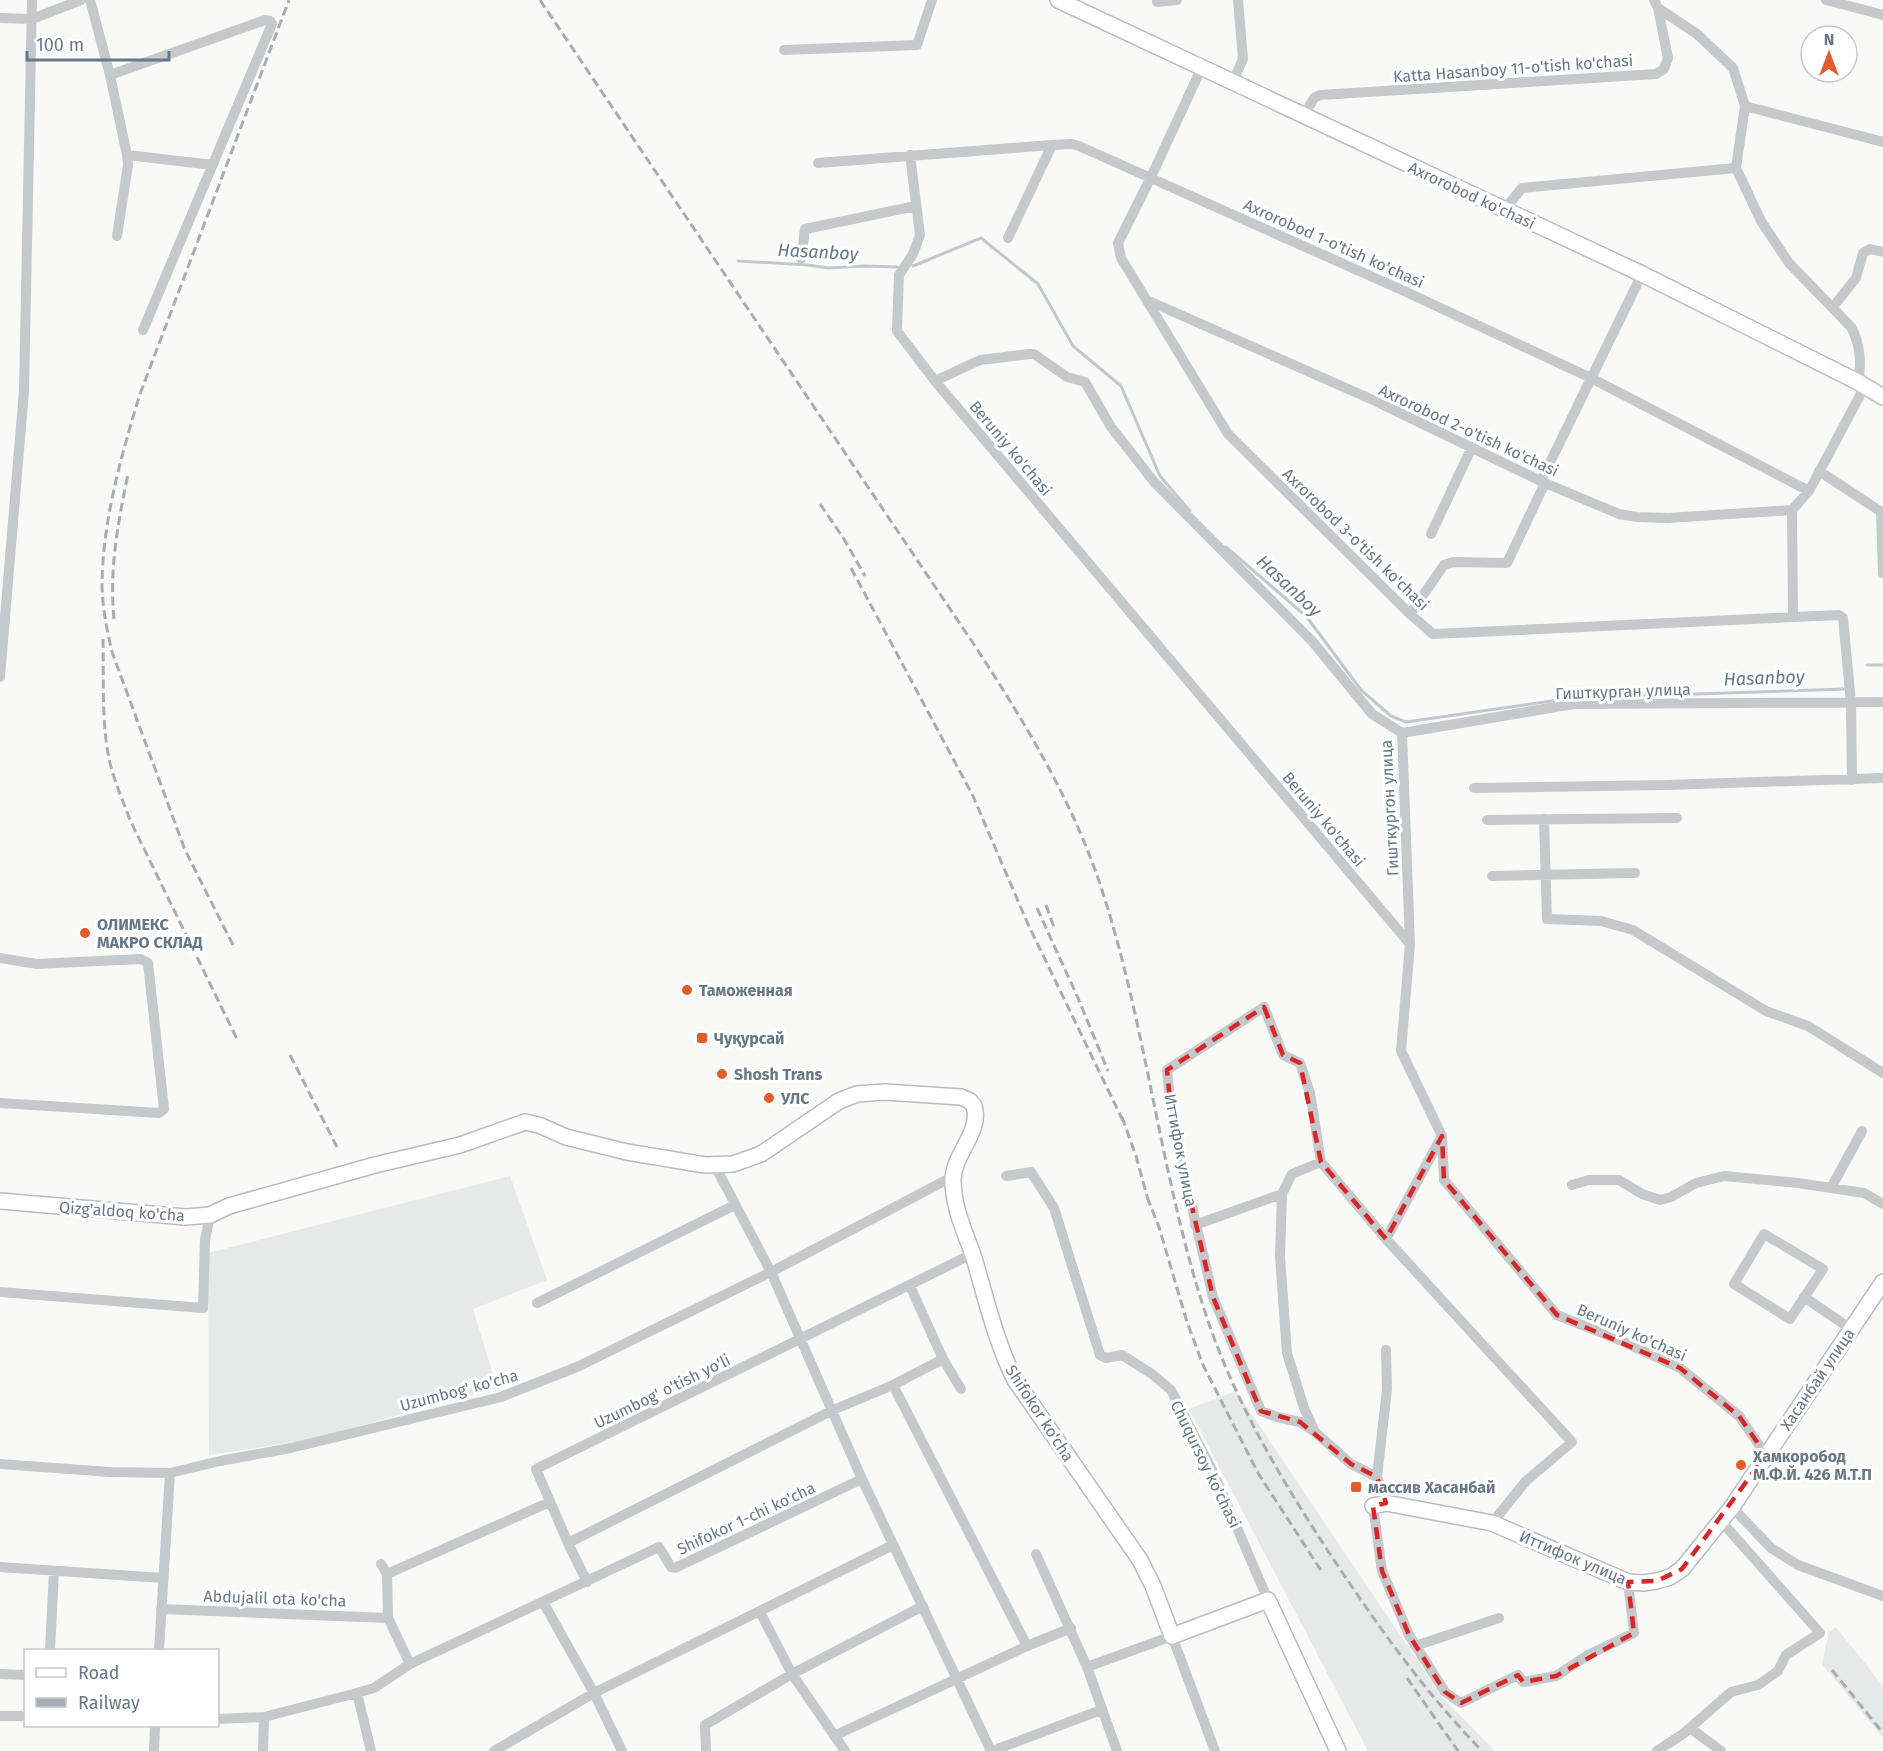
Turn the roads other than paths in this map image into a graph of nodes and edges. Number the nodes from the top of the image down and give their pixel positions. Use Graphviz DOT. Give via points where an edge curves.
graph roads {
  1 [pos="32,0"];
  2 [pos="81,0"];
  3 [pos="90,0"];
  4 [pos="932,0"];
  5 [pos="1058,0"];
  6 [pos="1177,0"];
  7 [pos="1238,0"];
  8 [pos="1826,0"];
  9 [pos="1156,2"];
  10 [pos="1656,4"];
  11 [pos="1883,15"];
  12 [pos="0,18"];
  13 [pos="32,19"];
  14 [pos="784,50"];
  15 [pos="1202,67"];
  16 [pos="110,75"];
  17 [pos="1233,81"];
  18 [pos="1745,106"];
  19 [pos="1304,117"];
  20 [pos="1883,142"];
  21 [pos="1052,145"];
  22 [pos="127,155"];
  23 [pos="910,155"];
  24 [pos="818,163"];
  25 [pos="213,165"];
  26 [pos="1736,168"];
  27 [pos="1151,177"];
  28 [pos="916,206"];
  29 [pos="1504,210"];
  30 [pos="117,236"];
  31 [pos="1008,238"];
  32 [pos="1883,252"];
  33 [pos="801,259"];
  34 [pos="1642,274"];
  35 [pos="1149,301"];
  36 [pos="1833,307"];
  37 [pos="143,330"];
  38 [pos="1591,378"];
  39 [pos="935,381"];
  40 [pos="1862,384"];
  41 [pos="1883,398"];
  42 [pos="1472,447"];
  43 [pos="1819,471"];
  44 [pos="1543,482"];
  45 [pos="1809,491"];
  46 [pos="1792,510"];
  47 [pos="1882,513"];
  48 [pos="1431,534"];
  49 [pos="1883,573"];
  50 [pos="1410,614"];
  51 [pos="1793,616"];
  52 [pos="0,676"];
  53 [pos="1883,702"];
  54 [pos="1851,703"];
  55 [pos="1402,733"];
  56 [pos="1883,778"];
  57 [pos="1852,780"];
  58 [pos="1474,788"];
  59 [pos="1677,818"];
  60 [pos="1544,819"];
  61 [pos="1487,820"];
  62 [pos="1635,873"];
  63 [pos="1545,875"];
  64 [pos="1492,876"];
  65 [pos="1410,944"];
  66 [pos="0,958"];
  67 [pos="1883,1072"];
  68 [pos="0,1103"];
  69 [pos="1862,1131"];
  70 [pos="1442,1136"];
  71 [pos="1321,1162"];
  72 [pos="716,1166"];
  73 [pos="954,1176"];
  74 [pos="1006,1176"];
  75 [pos="1572,1185"];
  76 [pos="1831,1188"];
  77 [pos="1282,1194"];
  78 [pos="0,1202"];
  79 [pos="1883,1204"];
  80 [pos="735,1205"];
  81 [pos="210,1215"];
  82 [pos="1195,1225"];
  83 [pos="1386,1239"];
  84 [pos="972,1254"];
  85 [pos="771,1272"];
  86 [pos="1883,1282"];
  87 [pos="910,1286"];
  88 [pos="0,1292"];
  89 [pos="1804,1297"];
  90 [pos="537,1304"];
  91 [pos="1851,1329"];
  92 [pos="801,1340"];
  93 [pos="1386,1350"];
  94 [pos="943,1359"];
  95 [pos="893,1385"];
  96 [pos="961,1389"];
  97 [pos="833,1410"];
  98 [pos="1315,1432"];
  99 [pos="1766,1455"];
  100 [pos="0,1464"];
  101 [pos="170,1473"];
  102 [pos="1377,1477"];
  103 [pos="862,1479"];
  104 [pos="550,1502"];
  105 [pos="1380,1505"];
  106 [pos="1732,1507"];
  107 [pos="1721,1521"];
  108 [pos="1492,1523"];
  109 [pos="568,1543"];
  110 [pos="893,1545"];
  111 [pos="1036,1554"];
  112 [pos="0,1568"];
  113 [pos="54,1571"];
  114 [pos="163,1578"];
  115 [pos="587,1582"];
  116 [pos="1628,1582"];
  117 [pos="1883,1596"];
  118 [pos="1268,1600"];
  119 [pos="543,1602"];
  120 [pos="922,1606"];
  121 [pos="161,1609"];
  122 [pos="760,1612"];
  123 [pos="388,1618"];
  124 [pos="1499,1618"];
  125 [pos="1071,1628"];
  126 [pos="1172,1636"];
  127 [pos="1027,1646"];
  128 [pos="1415,1646"];
  129 [pos="50,1649"];
  130 [pos="159,1649"];
  131 [pos="410,1664"];
  132 [pos="1088,1667"];
  133 [pos="0,1674"];
  134 [pos="792,1674"];
  135 [pos="24,1675"];
  136 [pos="957,1678"];
  137 [pos="357,1693"];
  138 [pos="594,1693"];
  139 [pos="1101,1710"];
  140 [pos="0,1716"];
  141 [pos="24,1716"];
  142 [pos="264,1717"];
  143 [pos="219,1719"];
  144 [pos="154,1727"];
  145 [pos="1690,1728"];
  146 [pos="834,1736"];
  147 [pos="702,1750"];
  148 [pos="154,1751"];
  149 [pos="263,1751"];
  150 [pos="371,1751"];
  151 [pos="494,1751"];
  152 [pos="622,1751"];
  153 [pos="844,1751"];
  154 [pos="992,1751"];
  155 [pos="1117,1751"];
  156 [pos="1215,1751"];
  157 [pos="1338,1751"];
  158 [pos="1657,1751"];
  159 [pos="1721,1751"];
  1 -- 13 [label="street"];
  2 -- 13 [label="street"];
  3 -- 16 [label="street"];
  4 -- 14 [label="street" via="917,45"];
  5 -- 15 [label="street, Axrorobod ko'chasi"];
  6 -- 9 [label="street"];
  7 -- 17 [label="street" via="1243,59"];
  8 -- 11 [label="street"];
  10 -- 18 [label="street" via="1697,34 1733,68"];
  10 -- 19 [label="street, Katta Hasanboy 11-o'tish ko'chasi" via="1668,58 1664,69 1656,74 1320,95 1314,98"];
  12 -- 13 [label="street"];
  13 -- 52 [label="street" via="24,391"];
  15 -- 17 [label="street, Axrorobod ko'chasi"];
  15 -- 27 [label="street, Axrorobod 3-o'tish ko'chasi"];
  16 -- 22 [label="street"];
  16 -- 25 [label="street" via="270,21 271,28"];
  17 -- 19 [label="street, Axrorobod ko'chasi"];
  18 -- 20 [label="street"];
  18 -- 26 [label="street"];
  19 -- 29 [label="street, Axrorobod ko'chasi"];
  21 -- 23 [label="street, Axrorobod 1-o'tish ko'chasi"];
  21 -- 27 [label="street, Axrorobod 1-o'tish ko'chasi" via="1079,146"];
  21 -- 31 [label="street"];
  22 -- 25 [label="street"];
  22 -- 30 [label="street"];
  23 -- 24 [label="street, Axrorobod 1-o'tish ko'chasi"];
  23 -- 28 [label="street, Beruniy ko'chasi"];
  25 -- 37 [label="street"];
  26 -- 29 [label="street" via="1522,188"];
  26 -- 36 [label="street" via="1761,221 1789,263"];
  27 -- 35 [label="street, Axrorobod 3-o'tish ko'chasi" via="1118,243 1121,258"];
  27 -- 38 [label="street, Axrorobod 1-o'tish ko'chasi"];
  28 -- 33 [label="street" via="805,229"];
  28 -- 39 [label="street, Beruniy ko'chasi" via="920,235 899,275 897,331"];
  29 -- 34 [label="street, Axrorobod ko'chasi"];
  32 -- 36 [label="street" via="1870,249 1863,253 1856,278"];
  34 -- 38 [label="street"];
  34 -- 40 [label="street, Axrorobod ko'chasi"];
  35 -- 42 [label="street, Axrorobod 2-o'tish ko'chasi"];
  35 -- 50 [label="street, Axrorobod 3-o'tish ko'chasi" via="1228,434"];
  36 -- 40 [label="street" via="1856,334"];
  38 -- 44 [label="street"];
  38 -- 45 [label="street, Axrorobod 1-o'tish ko'chasi"];
  39 -- 55 [label="street, Гишткургон улица" via="980,360 1034,354 1067,377 1085,382 1111,427 1155,483 1312,640 1372,714"];
  39 -- 65 [label="street, Beruniy ko'chasi"];
  40 -- 41 [label="street, Axrorobod ko'chasi"];
  40 -- 43 [label="street"];
  42 -- 44 [label="street, Axrorobod 2-o'tish ko'chasi"];
  42 -- 48 [label="street"];
  43 -- 45 [label="street"];
  43 -- 47 [label="street"];
  44 -- 46 [label="street, Axrorobod 2-o'tish ko'chasi" via="1619,514 1636,517"];
  44 -- 50 [label="street" via="1507,562 1444,565"];
  45 -- 46 [label="street"];
  46 -- 51 [label="street"];
  47 -- 49 [label="street"];
  50 -- 51 [label="street, Axrorobod 3-o'tish ko'chasi" via="1433,634"];
  51 -- 54 [label="street, Axrorobod 3-o'tish ko'chasi" via="1843,618"];
  53 -- 54 [label="street, Гишткурган улица"];
  54 -- 55 [label="street, Гишткурган улица" via="1574,704"];
  54 -- 57 [label="street"];
  55 -- 65 [label="street, Гишткургон улица"];
  56 -- 57 [label="street"];
  57 -- 58 [label="street"];
  59 -- 60 [label="street"];
  60 -- 61 [label="street"];
  60 -- 63 [label="street"];
  62 -- 63 [label="street"];
  63 -- 64 [label="street"];
  63 -- 67 [label="street" via="1547,919 1601,921 1633,930 1766,1011 1808,1026"];
  65 -- 70 [label="street, Beruniy ko'chasi" via="1401,1051"];
  66 -- 68 [label="street" via="37,964 141,959 148,963 164,1111"];
  69 -- 76 [label="street"];
  70 -- 83 [label="street"];
  70 -- 99 [label="street, Beruniy ko'chasi" via="1444,1180 1557,1315 1680,1368 1739,1416"];
  71 -- 77 [label="street" via="1292,1174"];
  71 -- 82 [label="street, Иттифок улица" via="1310,1093 1300,1064 1283,1055 1264,1007 1167,1070 1172,1121"];
  71 -- 83 [label="street"];
  72 -- 73 [label="street, Shifokor ko'cha" via="755,1157 839,1101 863,1093 959,1097 968,1100 976,1113 975,1125 958,1157"];
  72 -- 80 [label="street"];
  72 -- 81 [label="street, Qizg'aldoq ko'cha" via="627,1152 525,1122 460,1145 375,1165 229,1206"];
  73 -- 84 [label="street, Shifokor ko'cha" via="956,1209"];
  73 -- 85 [label="street, Uzumbog' ko'cha"];
  74 -- 118 [label="street, Chuqursoy ko'chasi" via="1030,1172 1054,1208 1100,1354 1106,1358 1122,1354 1171,1390 1213,1472"];
  75 -- 76 [label="street" via="1589,1180 1619,1180 1660,1200 1696,1183 1724,1176"];
  76 -- 79 [label="street" via="1864,1193"];
  77 -- 82 [label="street"];
  77 -- 98 [label="street, Иттифок улица" via="1280,1256 1287,1353"];
  78 -- 81 [label="street, Qizg'aldoq ko'cha" via="161,1216"];
  80 -- 85 [label="street"];
  80 -- 90 [label="street"];
  81 -- 88 [label="street" via="205,1240 203,1308"];
  82 -- 98 [label="street, Иттифок улица" via="1212,1297 1261,1411 1300,1422"];
  83 -- 108 [label="street" via="1572,1442 1526,1481"];
  84 -- 87 [label="street, Uzumbog' o'tish yo'li"];
  84 -- 126 [label="street, Shifokor ko'cha" via="1003,1355 1015,1380 1140,1560"];
  85 -- 92 [label="street"];
  85 -- 101 [label="street, Uzumbog' ko'cha" via="577,1367 508,1395"];
  86 -- 91 [label="street, Хасанбай улица"];
  87 -- 92 [label="street, Uzumbog' o'tish yo'li"];
  87 -- 94 [label="street"];
  89 -- 89 [label="street" via="1790,1319 1734,1284 1764,1234 1823,1269"];
  89 -- 91 [label="street"];
  91 -- 99 [label="street, Хасанбай улица"];
  92 -- 97 [label="street"];
  92 -- 104 [label="street, Uzumbog' o'tish yo'li" via="536,1469"];
  93 -- 102 [label="street" via="1388,1389"];
  94 -- 95 [label="street"];
  94 -- 96 [label="street"];
  95 -- 97 [label="street"];
  95 -- 127 [label="street"];
  97 -- 103 [label="street"];
  97 -- 109 [label="street"];
  98 -- 102 [label="street, Иттифок улица" via="1350,1464"];
  99 -- 106 [label="street, Хасанбай улица"];
  100 -- 101 [label="street, Uzumbog' ko'cha"];
  101 -- 114 [label="street"];
  102 -- 105 [label="street"];
  103 -- 110 [label="street"];
  103 -- 115 [label="street, Shifokor 1-chi ko'cha" via="675,1568 660,1547"];
  104 -- 109 [label="street"];
  104 -- 123 [label="street" via="384,1569"];
  105 -- 108 [label="street, Иттифок улица"];
  105 -- 128 [label="street" via="1382,1571"];
  106 -- 107 [label="street, Иттифок улица"];
  106 -- 117 [label="street" via="1770,1548 1798,1565"];
  107 -- 116 [label="street, Иттифок улица" via="1682,1569 1657,1581"];
  107 -- 145 [label="street" via="1820,1633 1786,1655 1778,1671 1758,1685 1731,1692"];
  108 -- 116 [label="street, Иттифок улица"];
  109 -- 115 [label="street"];
  110 -- 120 [label="street"];
  110 -- 122 [label="street"];
  111 -- 125 [label="street"];
  112 -- 113 [label="street"];
  113 -- 114 [label="street"];
  113 -- 129 [label="street"];
  114 -- 121 [label="street"];
  115 -- 119 [label="street"];
  116 -- 128 [label="street" via="1634,1633 1588,1654 1556,1676 1523,1682 1518,1675 1461,1702 1445,1692"];
  118 -- 126 [label="street"];
  118 -- 157 [label="street, Chuqursoy ko'chasi"];
  119 -- 131 [label="street"];
  119 -- 138 [label="street"];
  120 -- 134 [label="street"];
  120 -- 136 [label="street"];
  121 -- 123 [label="street, Abdujalil ota ko'cha"];
  121 -- 130 [label="street"];
  122 -- 134 [label="street"];
  122 -- 138 [label="street"];
  123 -- 131 [label="street"];
  124 -- 128 [label="street"];
  125 -- 127 [label="street"];
  125 -- 132 [label="street"];
  126 -- 132 [label="street"];
  126 -- 156 [label="street"];
  127 -- 136 [label="street"];
  131 -- 137 [label="street" via="374,1688"];
  132 -- 139 [label="street"];
  133 -- 135 [label="street"];
  134 -- 146 [label="street"];
  134 -- 147 [label="street" via="705,1725"];
  136 -- 146 [label="street"];
  136 -- 154 [label="street"];
  137 -- 142 [label="street"];
  137 -- 150 [label="street"];
  138 -- 151 [label="street"];
  138 -- 152 [label="street"];
  139 -- 154 [label="street"];
  139 -- 155 [label="street"];
  140 -- 141 [label="street"];
  142 -- 143 [label="street"];
  142 -- 149 [label="street"];
  144 -- 148 [label="street"];
  145 -- 158 [label="street"];
  145 -- 159 [label="street"];
  146 -- 153 [label="street"];
}
